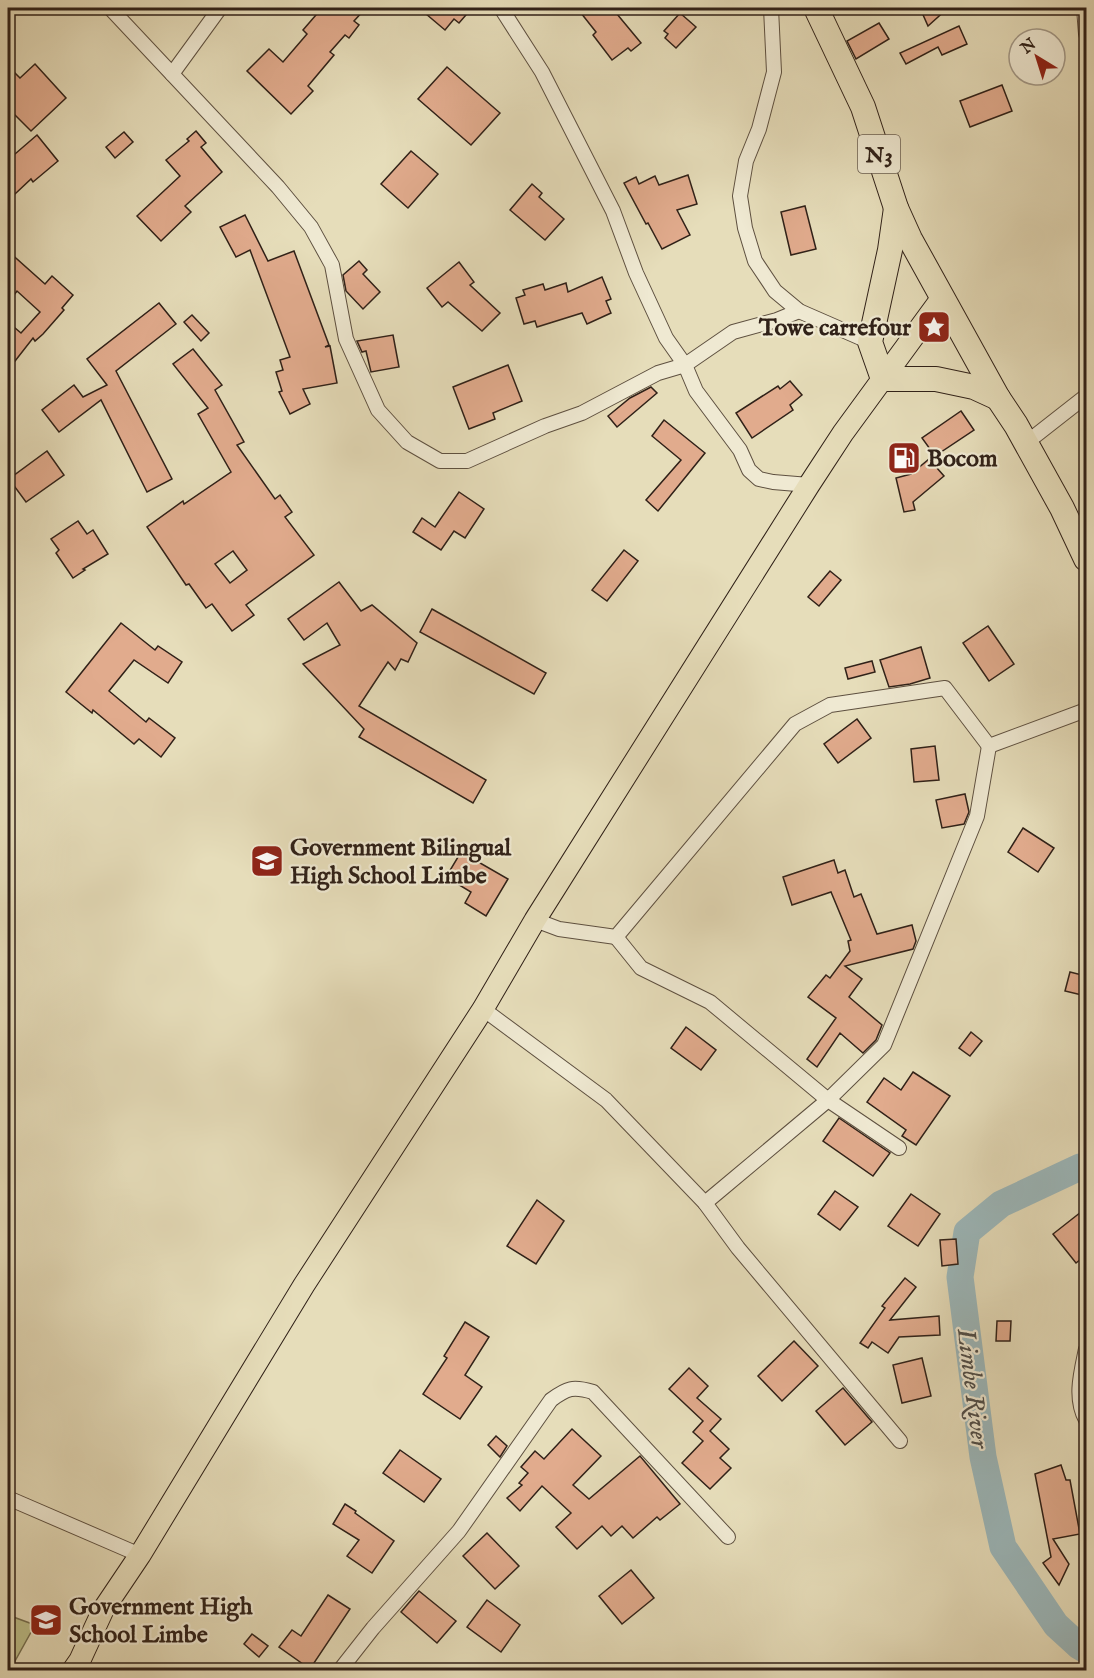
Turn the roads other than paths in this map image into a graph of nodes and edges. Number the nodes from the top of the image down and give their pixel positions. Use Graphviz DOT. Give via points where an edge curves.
graph roads {
  1 [pos="110,8"];
  2 [pos="220,8"];
  3 [pos="501,8"];
  4 [pos="771,8"];
  5 [pos="816,8"];
  6 [pos="1084,8"];
  7 [pos="1086,34"];
  8 [pos="172,74"];
  9 [pos="896,208"];
  10 [pos="941,299"];
  11 [pos="799,310"];
  12 [pos="870,342"];
  13 [pos="685,365"];
  14 [pos="883,379"];
  15 [pos="1086,396"];
  16 [pos="998,398"];
  17 [pos="1026,443"];
  18 [pos="809,485"];
  19 [pos="1086,560"];
  20 [pos="1086,710"];
  21 [pos="989,746"];
  22 [pos="535,920"];
  23 [pos="616,937"];
  24 [pos="483,1009"];
  25 [pos="828,1100"];
  26 [pos="899,1148"];
  27 [pos="705,1203"];
  28 [pos="1086,1349"];
  29 [pos="1086,1420"];
  30 [pos="900,1441"];
  31 [pos="8,1498"];
  32 [pos="728,1536"];
  33 [pos="140,1555"];
  34 [pos="80,1667"];
  35 [pos="340,1671"];
  1 -- 8 [label="street"];
  2 -- 8 [label="street"];
  3 -- 13 [label="street" via="542,72 613,211 666,338"];
  4 -- 11 [label="street" via="774,72 746,161 740,196 754,261 775,291"];
  5 -- 9 [label="highway, N3" via="863,107"];
  6 -- 7 [label="street"];
  8 -- 13 [label="street" via="311,227 332,265 346,339 378,410 407,442 440,461 467,461 582,413 658,373"];
  9 -- 10 [label="highway, N3"];
  9 -- 12 [label="highway"];
  10 -- 14 [label="main road"];
  10 -- 16 [label="highway"];
  11 -- 12 [label="street"];
  11 -- 13 [label="street" via="733,332"];
  12 -- 14 [label="highway"];
  13 -- 18 [label="street" via="696,392 740,450 749,470 766,481"];
  14 -- 16 [label="highway" via="936,379 974,387"];
  14 -- 18 [label="main road"];
  15 -- 17 [label="street"];
  16 -- 17 [label="highway"];
  17 -- 19 [label="highway"];
  18 -- 22 [label="main road"];
  20 -- 21 [label="street"];
  21 -- 23 [label="street" via="945,688 830,705 795,724"];
  21 -- 25 [label="street" via="977,816 884,1045"];
  22 -- 23 [label="street" via="559,929"];
  22 -- 24 [label="main road"];
  23 -- 25 [label="street" via="641,968 710,1002"];
  24 -- 27 [label="street" via="606,1100"];
  24 -- 33 [label="main road" via="304,1285"];
  25 -- 26 [label="street"];
  25 -- 27 [label="street"];
  27 -- 30 [label="street"];
  28 -- 29 [label="street" via="1079,1394"];
  31 -- 33 [label="street"];
  32 -- 35 [label="street" via="592,1392 579,1388 564,1390 551,1400 459,1532"];
  33 -- 34 [label="main road" via="103,1610"];
}
